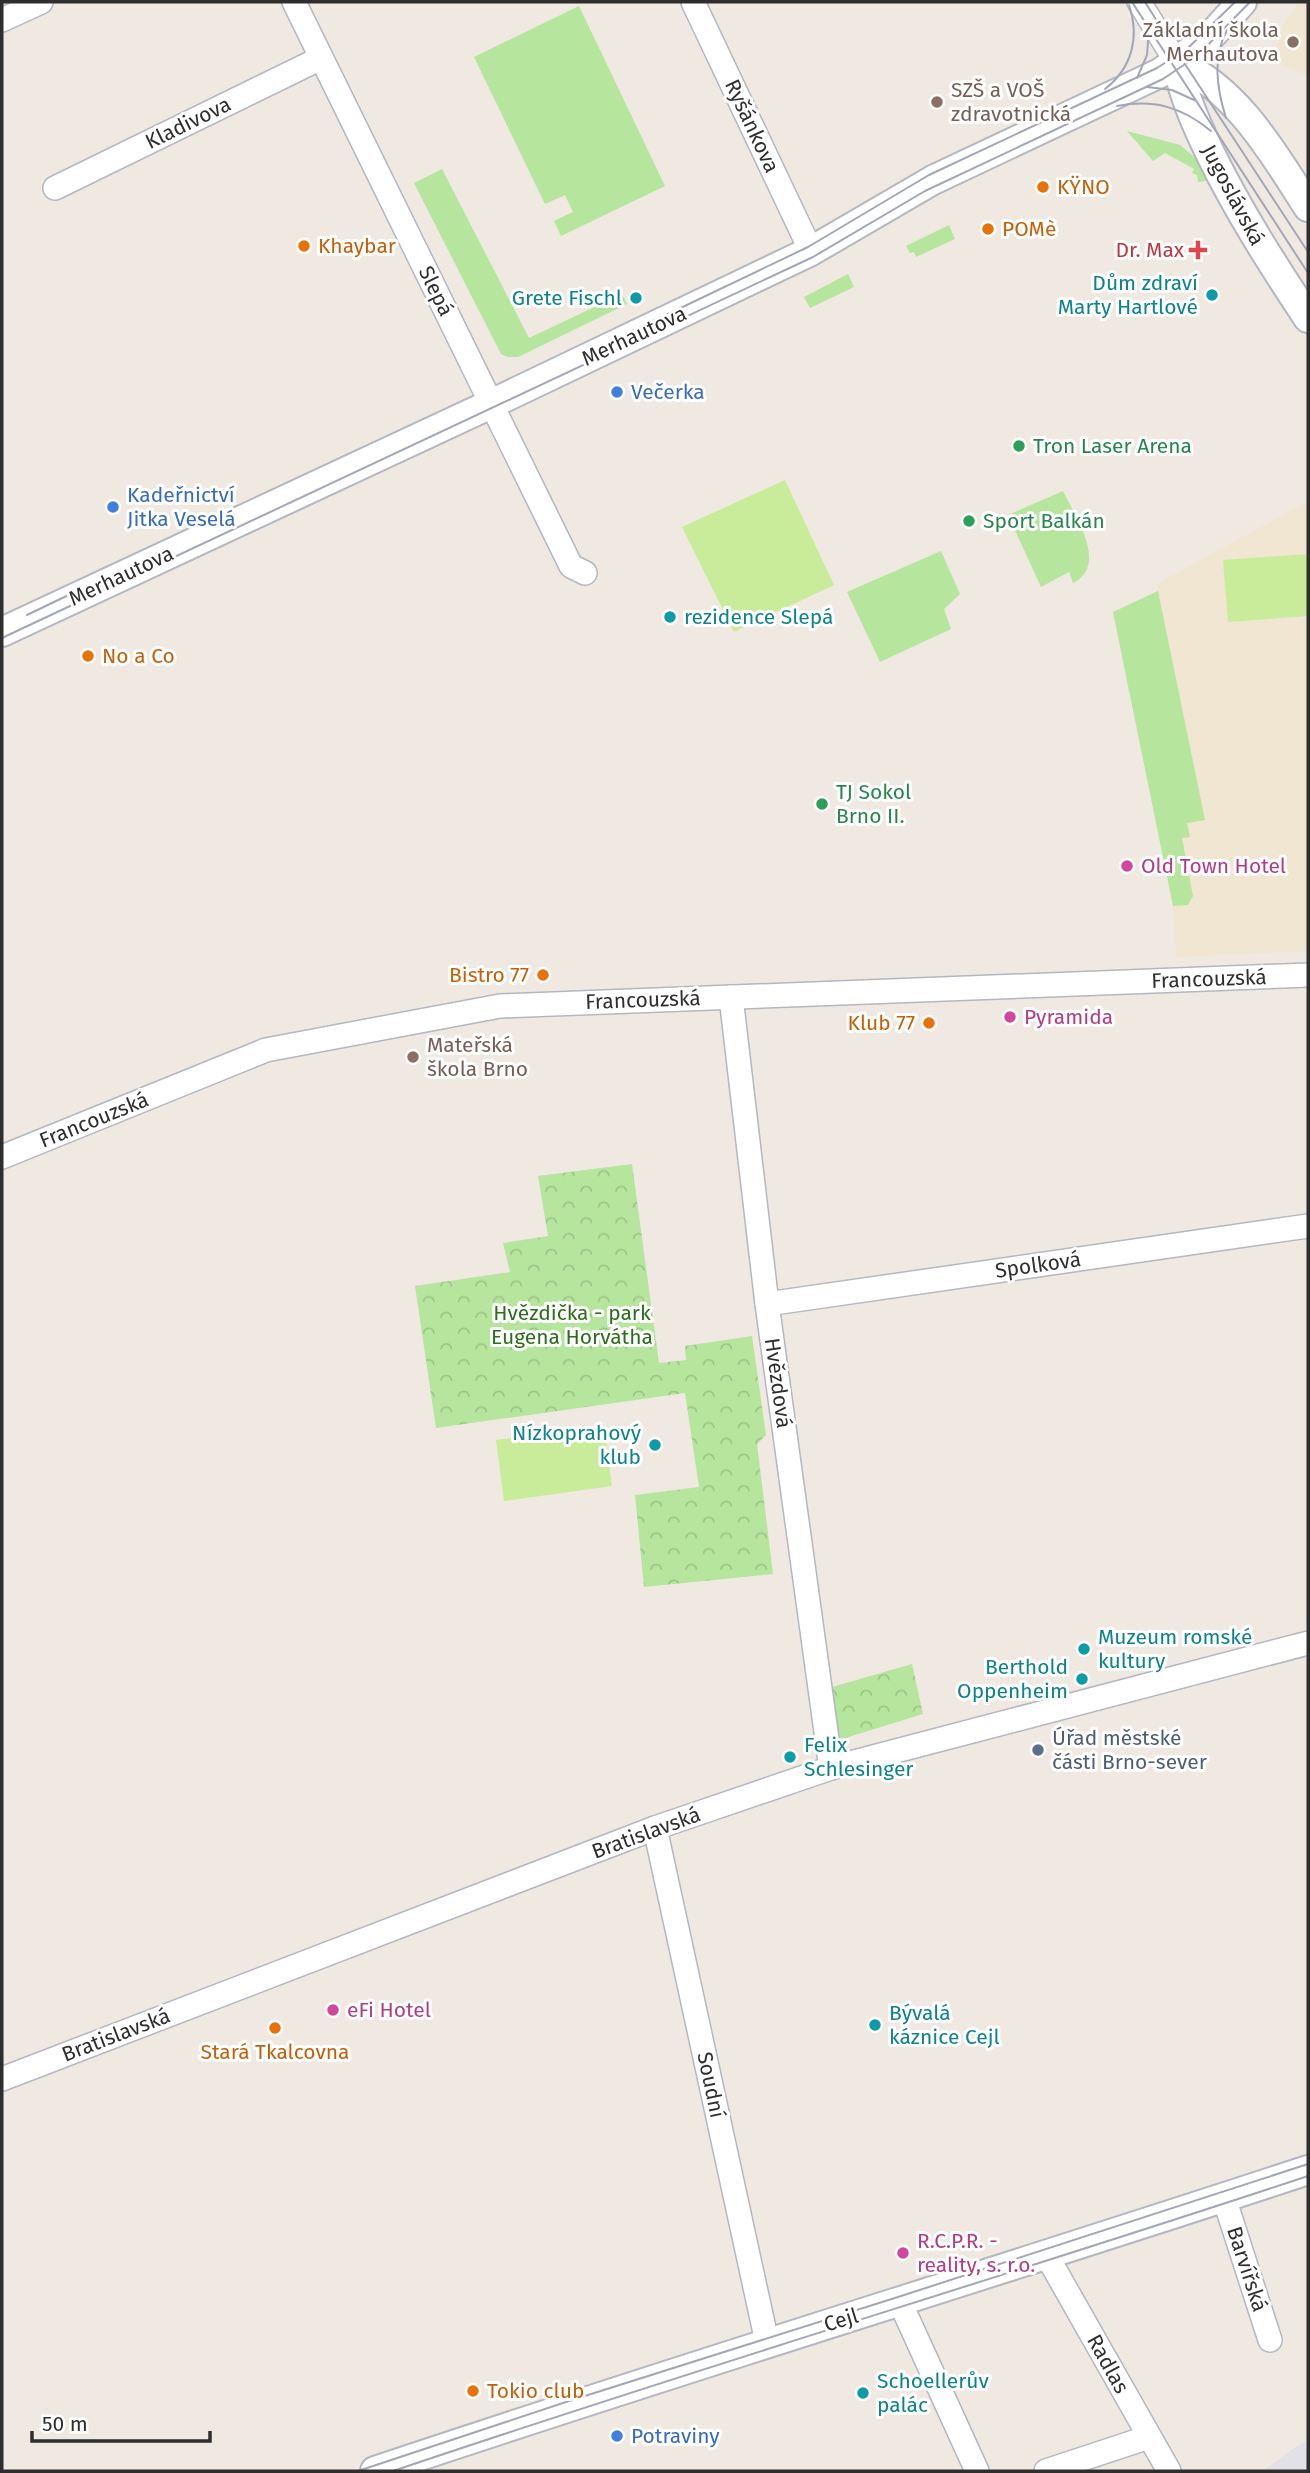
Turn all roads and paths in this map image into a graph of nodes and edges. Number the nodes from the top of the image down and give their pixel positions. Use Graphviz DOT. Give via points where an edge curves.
graph roads {
  1 [pos="41,2"];
  2 [pos="293,2"];
  3 [pos="693,2"];
  4 [pos="1139,2"];
  5 [pos="1242,2"];
  6 [pos="2,20"];
  7 [pos="321,58"];
  8 [pos="1177,63"];
  9 [pos="55,188"];
  10 [pos="1308,207"];
  11 [pos="811,251"];
  12 [pos="1308,318"];
  13 [pos="491,404"];
  14 [pos="585,573"];
  15 [pos="2,632"];
  16 [pos="1308,975"];
  17 [pos="731,997"];
  18 [pos="2,1157"];
  19 [pos="1308,1226"];
  20 [pos="767,1304"];
  21 [pos="1308,1643"];
  22 [pos="831,1768"];
  23 [pos="655,1828"];
  24 [pos="2,2079"];
  25 [pos="1308,2170"];
  26 [pos="1223,2198"];
  27 [pos="1047,2256"];
  28 [pos="900,2302"];
  29 [pos="1270,2340"];
  30 [pos="767,2342"];
  31 [pos="1149,2437"];
  32 [pos="375,2471"];
  33 [pos="977,2471"];
  34 [pos="1046,2471"];
  35 [pos="1170,2471"];
  1 -- 6 [label="street"];
  2 -- 7 [label="street, Slepá"];
  3 -- 11 [label="street, Ryšánkova"];
  4 -- 8 [label="street, Jugoslávská"];
  5 -- 8 [label="street, Merhautova" via="1208,39"];
  7 -- 9 [label="street, Kladivova"];
  7 -- 13 [label="street, Slepá"];
  8 -- 10 [label="street, Jugoslávská" via="1219,89 1250,122"];
  8 -- 11 [label="street, Merhautova" via="933,180"];
  8 -- 12 [label="street, Jugoslávská" via="1194,117 1225,183 1261,249"];
  11 -- 13 [label="street, Merhautova"];
  13 -- 14 [label="street, Slepá" via="571,566"];
  13 -- 15 [label="street, Merhautova"];
  16 -- 17 [label="street, Francouzská"];
  17 -- 18 [label="street, Francouzská" via="500,1006 266,1050"];
  17 -- 20 [label="street, Hvězdová"];
  19 -- 20 [label="street, Spolková"];
  20 -- 22 [label="street, Hvězdová"];
  21 -- 22 [label="street, Bratislavská"];
  22 -- 23 [label="street, Bratislavská"];
  23 -- 24 [label="street, Bratislavská"];
  23 -- 30 [label="street, Soudní"];
  25 -- 26 [label="street, Cejl"];
  26 -- 27 [label="street, Cejl"];
  26 -- 29 [label="street, Barvířská"];
  27 -- 28 [label="street, Cejl"];
  27 -- 31 [label="street, Radlas"];
  28 -- 30 [label="street, Cejl"];
  28 -- 33 [label="street"];
  30 -- 32 [label="street, Cejl"];
  31 -- 34 [label="street"];
  31 -- 35 [label="street, Radlas"];
}
